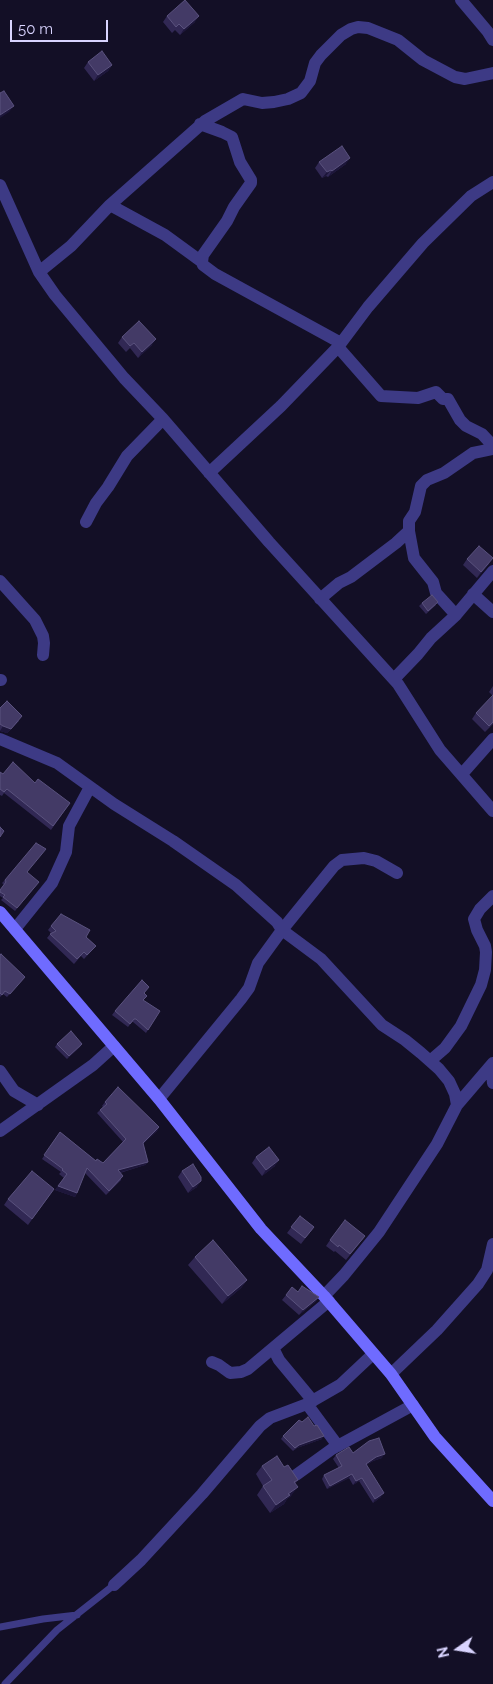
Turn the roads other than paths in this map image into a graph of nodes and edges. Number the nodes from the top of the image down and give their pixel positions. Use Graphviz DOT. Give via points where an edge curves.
graph roads {
  1 [pos="461,0"];
  2 [pos="493,40"];
  3 [pos="493,73"];
  4 [pos="200,124"];
  5 [pos="493,182"];
  6 [pos="0,185"];
  7 [pos="110,205"];
  8 [pos="202,262"];
  9 [pos="39,272"];
  10 [pos="340,345"];
  11 [pos="163,419"];
  12 [pos="493,447"];
  13 [pos="209,474"];
  14 [pos="86,522"];
  15 [pos="409,531"];
  16 [pos="493,571"];
  17 [pos="2,588"];
  18 [pos="473,594"];
  19 [pos="320,599"];
  20 [pos="493,612"];
  21 [pos="456,615"];
  22 [pos="43,655"];
  23 [pos="394,679"];
  24 [pos="0,739"];
  25 [pos="493,739"];
  26 [pos="462,774"];
  27 [pos="90,787"];
  28 [pos="493,810"];
  29 [pos="397,873"];
  30 [pos="493,896"];
  31 [pos="0,912"];
  32 [pos="15,930"];
  33 [pos="282,930"];
  34 [pos="114,1046"];
  35 [pos="430,1061"];
  36 [pos="492,1065"];
  37 [pos="0,1071"];
  38 [pos="493,1083"];
  39 [pos="158,1099"];
  40 [pos="38,1105"];
  41 [pos="458,1105"];
  42 [pos="0,1131"];
  43 [pos="493,1244"];
  44 [pos="326,1299"];
  45 [pos="273,1348"];
  46 [pos="373,1354"];
  47 [pos="212,1362"];
  48 [pos="391,1374"];
  49 [pos="310,1403"];
  50 [pos="413,1405"];
  51 [pos="338,1446"];
  52 [pos="296,1475"];
  53 [pos="493,1501"];
  54 [pos="114,1585"];
  55 [pos="78,1615"];
  56 [pos="0,1627"];
  57 [pos="5,1684"];
  1 -- 2 [label="street"];
  3 -- 4 [label="street" via="465,79 456,77 423,60 398,40 358,27 341,35 321,55 301,93 274,102 243,99"];
  4 -- 7 [label="street"];
  4 -- 8 [label="street" via="232,137 251,183 203,255"];
  5 -- 10 [label="street" via="471,196 423,243"];
  6 -- 9 [label="street"];
  7 -- 8 [label="street" via="165,235"];
  7 -- 9 [label="street" via="72,246"];
  8 -- 10 [label="street" via="214,274"];
  9 -- 11 [label="street" via="124,378"];
  10 -- 12 [label="street" via="382,396 418,398 437,393 448,399 460,420 482,434"];
  10 -- 13 [label="street"];
  11 -- 13 [label="street"];
  11 -- 14 [label="street" via="126,456"];
  12 -- 15 [label="street" via="473,453 444,473 426,480 421,486"];
  13 -- 19 [label="street"];
  15 -- 19 [label="street"];
  15 -- 21 [label="street" via="414,558 433,582 436,593"];
  16 -- 18 [label="street"];
  17 -- 22 [label="street" via="35,620 43,636"];
  18 -- 20 [label="street"];
  18 -- 21 [label="street"];
  19 -- 23 [label="street"];
  21 -- 23 [label="street" via="436,632"];
  23 -- 26 [label="street" via="440,750"];
  24 -- 27 [label="street" via="57,763"];
  25 -- 26 [label="street"];
  26 -- 28 [label="street"];
  27 -- 32 [label="street" via="69,826 66,852 52,883"];
  27 -- 33 [label="street" via="236,885"];
  29 -- 33 [label="street" via="376,861 342,860"];
  30 -- 35 [label="street" via="474,919 486,952 482,985 461,1026 445,1048"];
  31 -- 32 [label="street"];
  32 -- 34 [label="street"];
  33 -- 35 [label="street" via="321,959 382,1025"];
  33 -- 39 [label="street" via="258,964 241,999"];
  34 -- 39 [label="street"];
  34 -- 40 [label="street"];
  35 -- 41 [label="street" via="449,1081"];
  36 -- 38 [label="street"];
  36 -- 41 [label="street"];
  37 -- 40 [label="street" via="14,1091"];
  39 -- 44 [label="street" via="262,1229"];
  40 -- 42 [label="street"];
  41 -- 44 [label="street" via="437,1144 379,1232"];
  43 -- 48 [label="street" via="487,1270 478,1284"];
  44 -- 45 [label="street"];
  44 -- 46 [label="street"];
  45 -- 47 [label="street" via="241,1372 230,1373"];
  45 -- 49 [label="street"];
  46 -- 48 [label="street"];
  46 -- 49 [label="street" via="340,1385"];
  48 -- 50 [label="street"];
  49 -- 51 [label="street"];
  49 -- 54 [label="street" via="270,1418 260,1426 142,1560"];
  50 -- 51 [label="street"];
  50 -- 53 [label="street" via="448,1452"];
  51 -- 52 [label="street"];
  54 -- 55 [label="lane"];
  55 -- 56 [label="lane"];
  55 -- 57 [label="lane" via="57,1630"];
}
